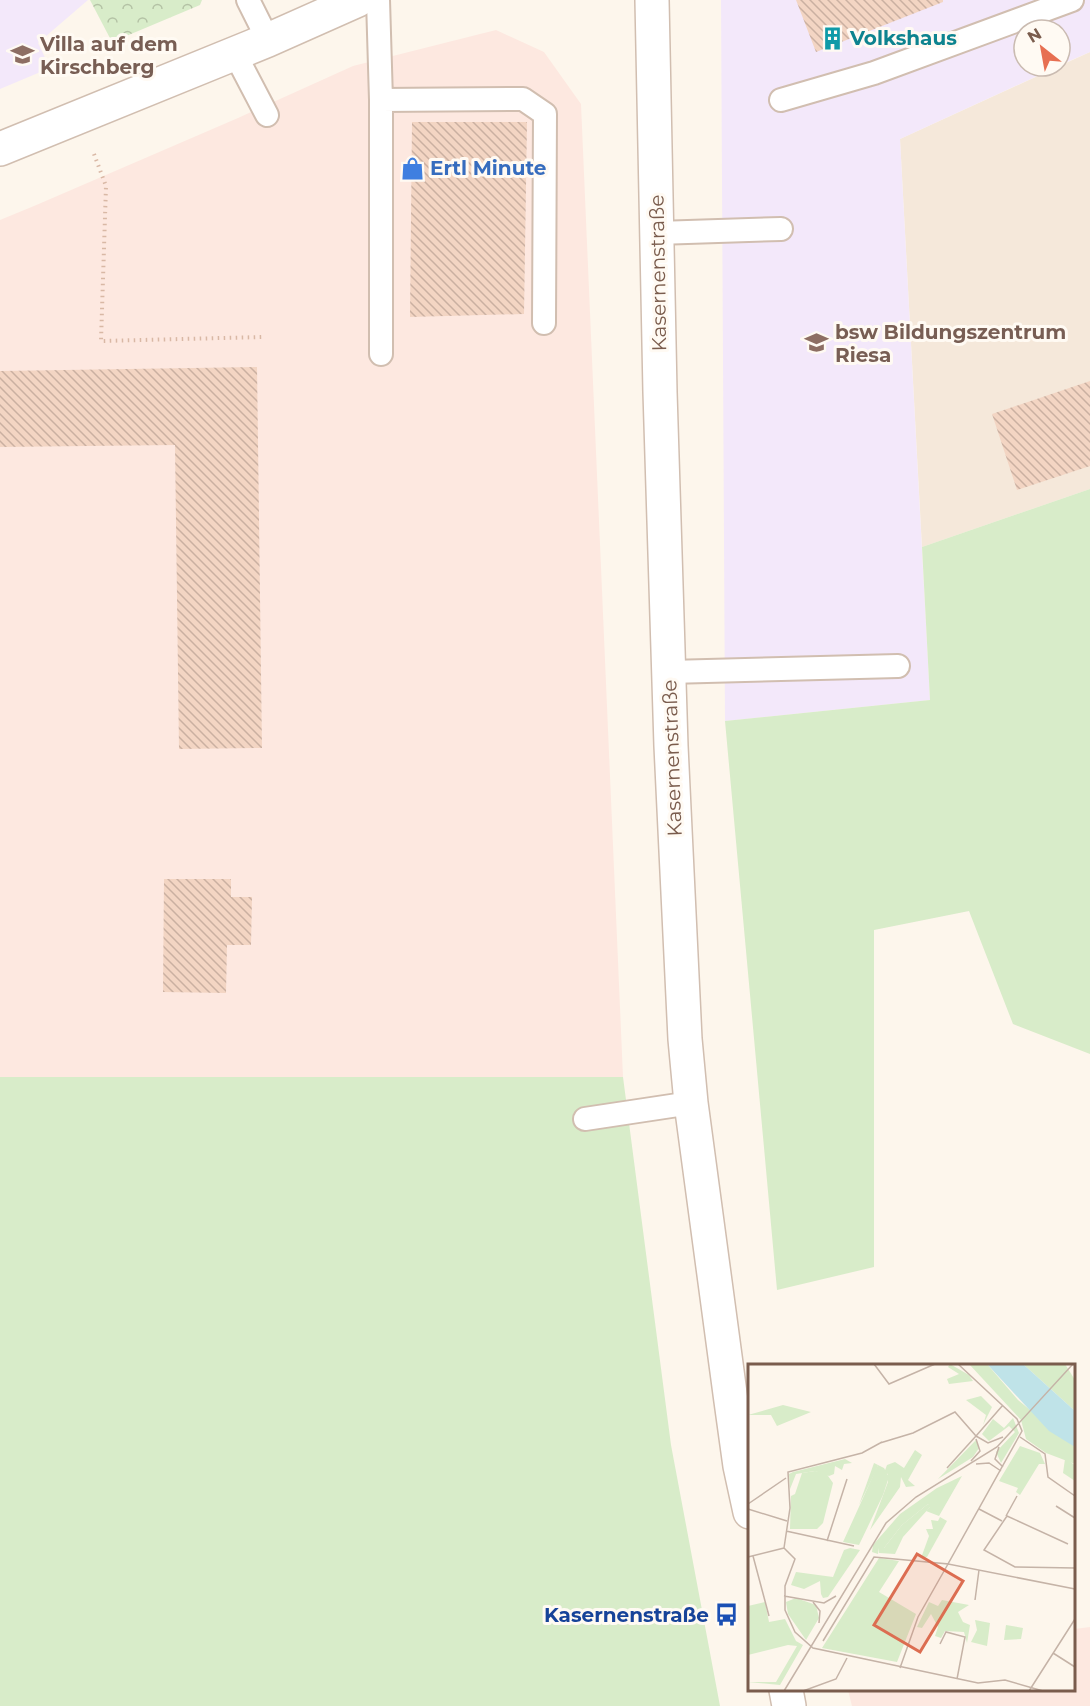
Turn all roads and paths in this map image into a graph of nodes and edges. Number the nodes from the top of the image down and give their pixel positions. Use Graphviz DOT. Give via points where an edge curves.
graph roads {
  1 [pos="248,0"];
  2 [pos="358,0"];
  3 [pos="378,0"];
  4 [pos="652,0"];
  5 [pos="1072,0"];
  6 [pos="268,40"];
  7 [pos="235,54"];
  8 [pos="381,100"];
  9 [pos="781,100"];
  10 [pos="267,115"];
  11 [pos="81,116"];
  12 [pos="0,150"];
  13 [pos="781,229"];
  14 [pos="657,233"];
  15 [pos="544,323"];
  16 [pos="263,337"];
  17 [pos="381,354"];
  18 [pos="898,666"];
  19 [pos="669,672"];
  20 [pos="691,1104"];
  21 [pos="585,1119"];
  22 [pos="748,1503"];
  23 [pos="786,1691"];
  24 [pos="789,1706"];
  1 -- 6 [label="lane"];
  2 -- 6 [label="street"];
  3 -- 8 [label="lane"];
  4 -- 14 [label="street, Kasernenstraße"];
  5 -- 9 [label="lane" via="874,73"];
  6 -- 7 [label="street"];
  7 -- 10 [label="lane"];
  7 -- 11 [label="street"];
  8 -- 15 [label="lane" via="523,99 545,114"];
  8 -- 17 [label="lane"];
  11 -- 12 [label="street"];
  11 -- 16 [label="path" via="106,186 102,341"];
  13 -- 14 [label="lane"];
  14 -- 19 [label="street, Kasernenstraße"];
  18 -- 19 [label="lane"];
  19 -- 20 [label="street, Kasernenstraße"];
  20 -- 21 [label="lane"];
  20 -- 22 [label="street, Kasernenstraße"];
  23 -- 24 [label="street"];
}
